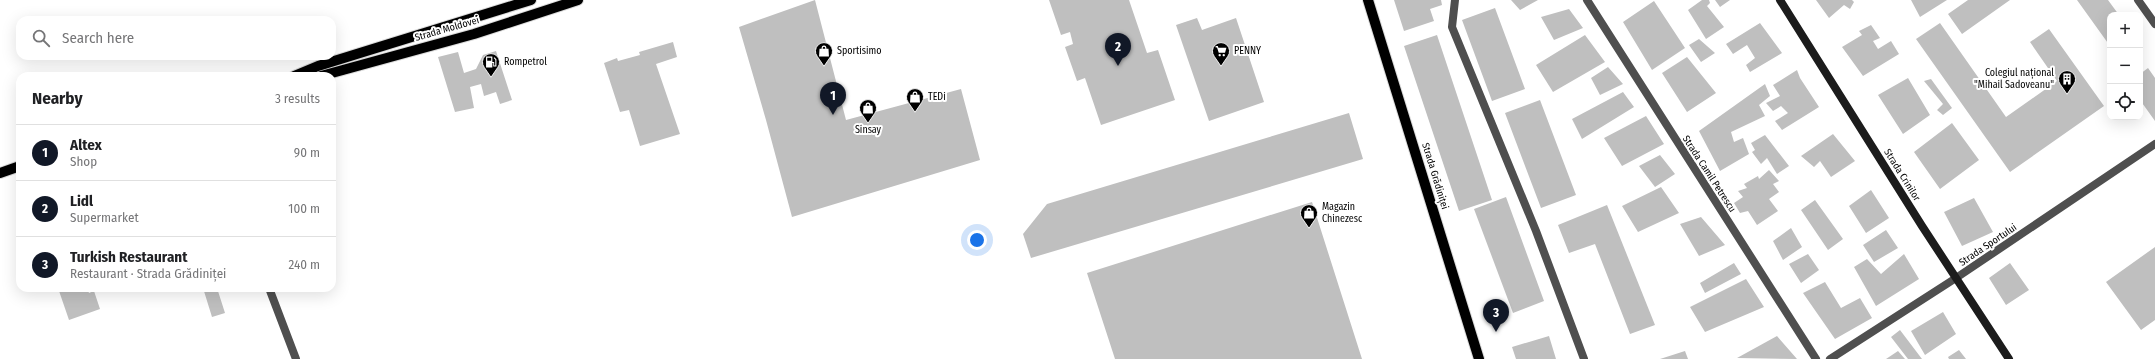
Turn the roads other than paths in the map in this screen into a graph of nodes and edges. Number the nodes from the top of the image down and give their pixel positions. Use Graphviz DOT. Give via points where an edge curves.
graph roads {
  1 [pos="531,0"];
  2 [pos="578,0"];
  3 [pos="1368,0"];
  4 [pos="1455,0"];
  5 [pos="1586,0"];
  6 [pos="1780,0"];
  7 [pos="2138,0"];
  8 [pos="2155,24"];
  9 [pos="304,72"];
  10 [pos="336,72"];
  11 [pos="2154,145"];
  12 [pos="16,167"];
  13 [pos="0,172"];
  14 [pos="1956,278"];
  15 [pos="271,292"];
  16 [pos="296,359"];
  17 [pos="1479,359"];
  18 [pos="1584,359"];
  19 [pos="1816,359"];
  20 [pos="1830,359"];
  21 [pos="2010,359"];
  1 -- 9 [label="main road, Strada Moldovei"];
  2 -- 10 [label="main road, Strada Moldovei" via="474,34"];
  3 -- 17 [label="main road, Strada Grădiniței"];
  4 -- 18 [label="street" via="1452,27 1536,230"];
  5 -- 19 [label="street, Strada Camil Petrescu"];
  6 -- 14 [label="main road, Strada Crinilor"];
  7 -- 8 [label="street"];
  11 -- 14 [label="street, Strada Sportului"];
  12 -- 13 [label="main road"];
  14 -- 20 [label="street, Strada Sportului"];
  14 -- 21 [label="main road, Strada Crinilor"];
  15 -- 16 [label="street"];
}
